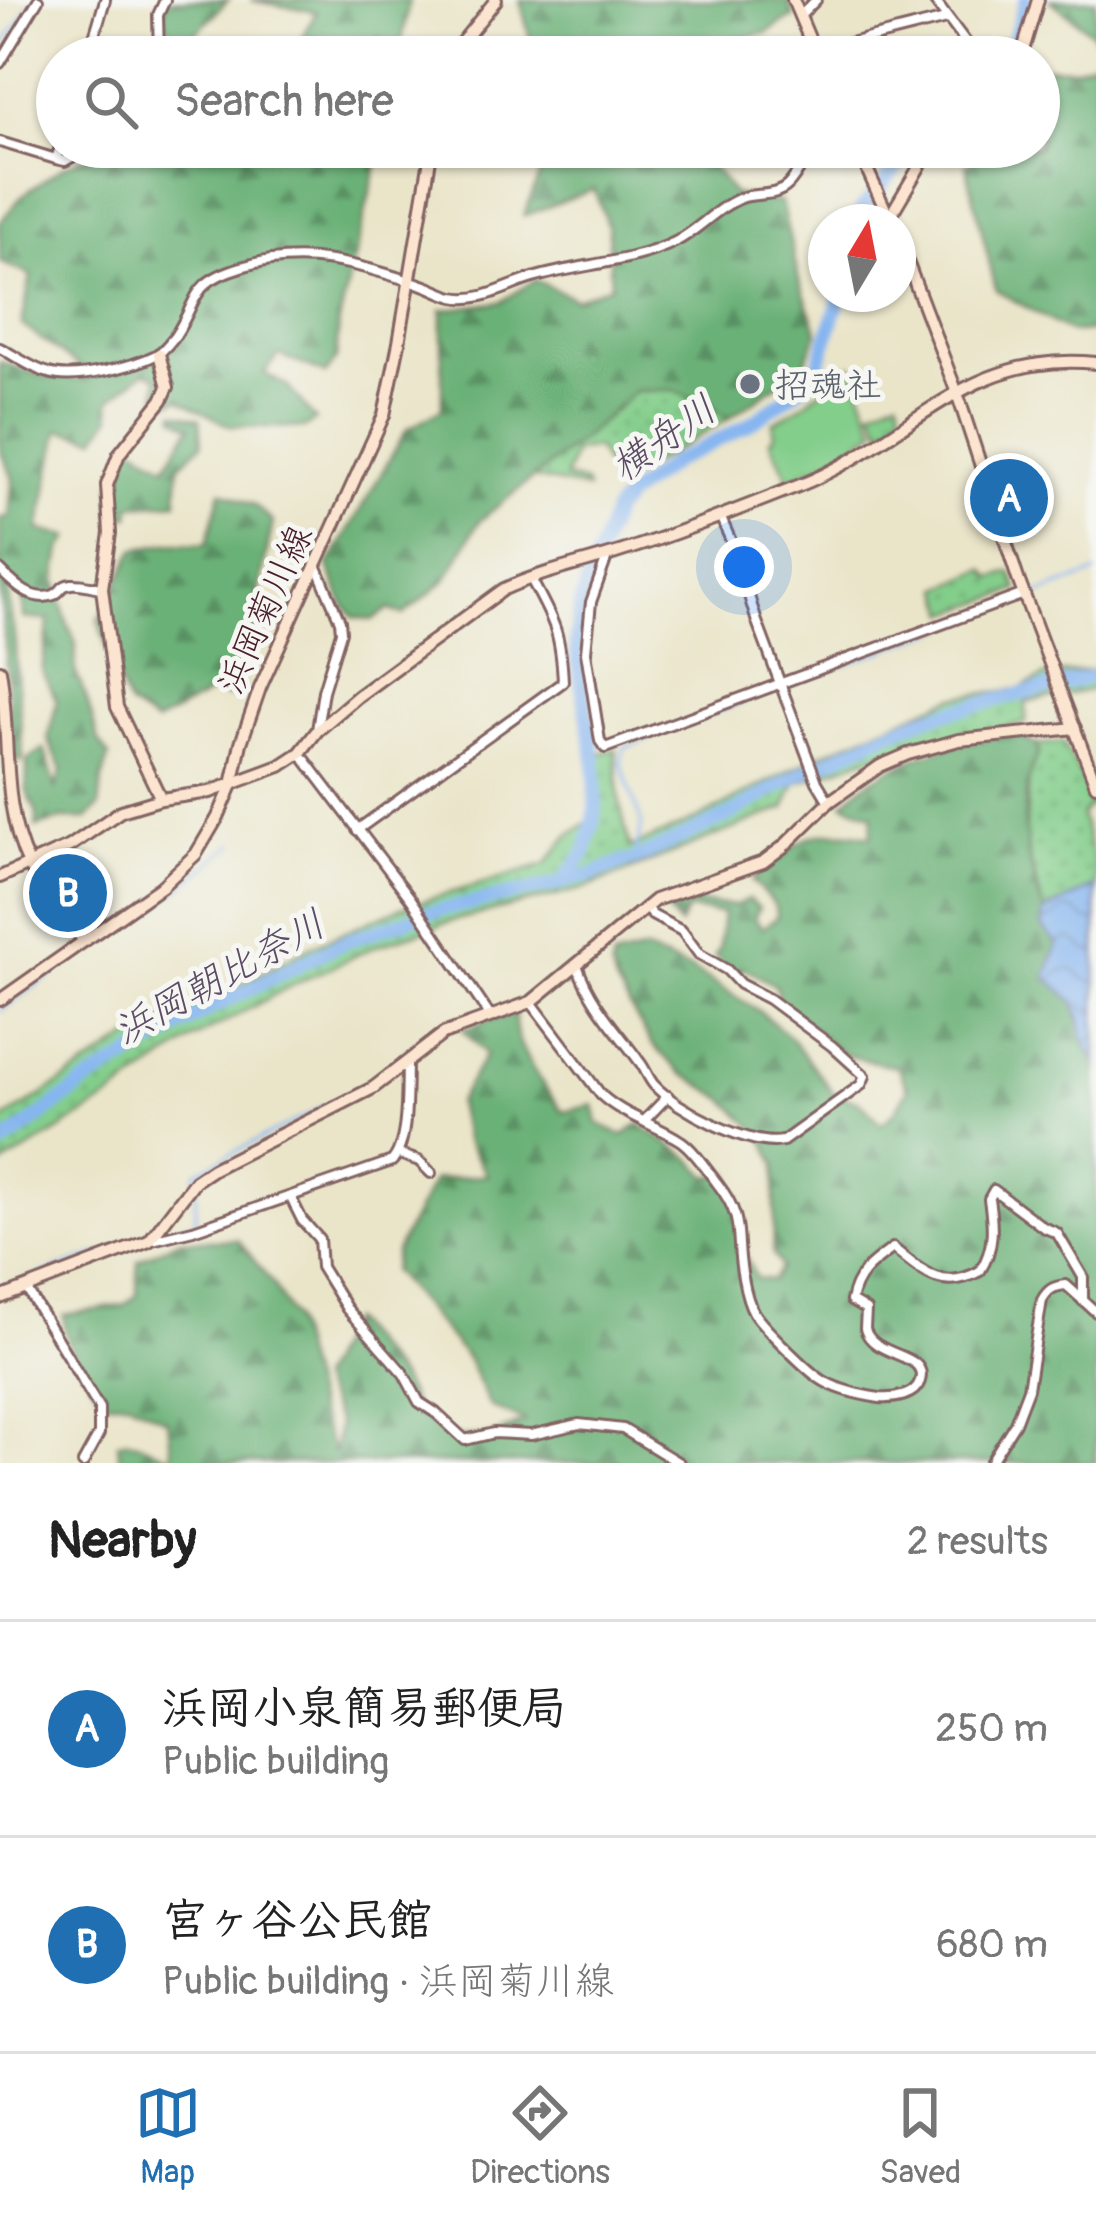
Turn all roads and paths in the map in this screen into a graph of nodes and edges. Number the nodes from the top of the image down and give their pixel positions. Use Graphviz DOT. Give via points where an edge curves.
graph roads {
  1 [pos="38,0"];
  2 [pos="105,0"];
  3 [pos="165,0"];
  4 [pos="496,0"];
  5 [pos="793,0"];
  6 [pos="816,0"];
  7 [pos="934,0"];
  8 [pos="1038,0"];
  9 [pos="800,16"];
  10 [pos="946,19"];
  11 [pos="94,36"];
  12 [pos="158,36"];
  13 [pos="467,36"];
  14 [pos="808,36"];
  15 [pos="878,36"];
  16 [pos="960,36"];
  17 [pos="1027,36"];
  18 [pos="0,63"];
  19 [pos="0,142"];
  20 [pos="36,153"];
  21 [pos="428,168"];
  22 [pos="799,168"];
  23 [pos="866,168"];
  24 [pos="918,168"];
  25 [pos="883,204"];
  26 [pos="895,204"];
  27 [pos="409,281"];
  28 [pos="916,285"];
  29 [pos="0,348"];
  30 [pos="159,354"];
  31 [pos="1096,363"];
  32 [pos="957,393"];
  33 [pos="720,515"];
  34 [pos="608,555"];
  35 [pos="316,566"];
  36 [pos="0,570"];
  37 [pos="530,577"];
  38 [pos="102,588"];
  39 [pos="1025,597"];
  40 [pos="0,670"];
  41 [pos="782,685"];
  42 [pos="3,702"];
  43 [pos="1075,728"];
  44 [pos="316,731"];
  45 [pos="300,753"];
  46 [pos="232,784"];
  47 [pos="1096,784"];
  48 [pos="161,800"];
  49 [pos="830,802"];
  50 [pos="357,830"];
  51 [pos="29,865"];
  52 [pos="0,877"];
  53 [pos="645,907"];
  54 [pos="84,941"];
  55 [pos="577,965"];
  56 [pos="0,1000"];
  57 [pos="531,1002"];
  58 [pos="490,1016"];
  59 [pos="407,1065"];
  60 [pos="668,1096"];
  61 [pos="643,1121"];
  62 [pos="399,1154"];
  63 [pos="431,1173"];
  64 [pos="291,1198"];
  65 [pos="149,1241"];
  66 [pos="25,1287"];
  67 [pos="0,1298"];
  68 [pos="1084,1301"];
  69 [pos="1096,1312"];
  70 [pos="83,1463"];
  71 [pos="679,1463"];
  72 [pos="990,1463"];
  1 -- 18 [label="street"];
  2 -- 11 [label="street"];
  3 -- 12 [label="street"];
  4 -- 13 [label="street"];
  5 -- 9 [label="street"];
  6 -- 9 [label="street"];
  7 -- 10 [label="street"];
  8 -- 17 [label="street"];
  9 -- 14 [label="street"];
  10 -- 15 [label="street"];
  10 -- 16 [label="street"];
  19 -- 20 [label="street"];
  21 -- 27 [label="street, 浜岡菊川線"];
  22 -- 27 [label="street" via="777,192 737,200 658,249 470,298"];
  23 -- 25 [label="street"];
  24 -- 26 [label="street"];
  27 -- 30 [label="street" via="310,256 253,263 221,273 195,294"];
  27 -- 35 [label="street, 浜岡菊川線" via="384,415"];
  28 -- 32 [label="street"];
  29 -- 30 [label="street" via="57,375 92,374"];
  30 -- 38 [label="street" via="168,387 119,454 107,485"];
  31 -- 32 [label="street" via="1043,362"];
  32 -- 33 [label="street" via="849,463"];
  32 -- 39 [label="street"];
  33 -- 34 [label="street"];
  33 -- 41 [label="street"];
  34 -- 37 [label="street"];
  34 -- 41 [label="street" via="591,602 586,652 605,748"];
  35 -- 44 [label="street" via="341,632"];
  35 -- 46 [label="street, 浜岡菊川線" via="260,688"];
  36 -- 38 [label="street" via="41,596 73,584"];
  37 -- 44 [label="street" via="480,604"];
  37 -- 50 [label="street" via="555,623 563,682"];
  38 -- 48 [label="street" via="117,707"];
  39 -- 41 [label="street"];
  39 -- 43 [label="street"];
  40 -- 42 [label="street"];
  41 -- 49 [label="street"];
  42 -- 51 [label="street" via="13,814"];
  43 -- 47 [label="street"];
  43 -- 49 [label="street" via="937,745 880,766"];
  44 -- 45 [label="street"];
  45 -- 46 [label="street"];
  45 -- 50 [label="street"];
  46 -- 48 [label="street"];
  46 -- 54 [label="street, 浜岡菊川線" via="196,854"];
  48 -- 51 [label="street" via="121,811"];
  49 -- 53 [label="street" via="763,862"];
  50 -- 58 [label="street"];
  51 -- 52 [label="street"];
  51 -- 54 [label="street"];
  53 -- 55 [label="street"];
  53 -- 60 [label="street" via="865,1076 774,1143 732,1133"];
  54 -- 56 [label="street, 浜岡菊川線"];
  55 -- 57 [label="street"];
  55 -- 60 [label="street" via="615,1033"];
  57 -- 58 [label="street"];
  57 -- 61 [label="street" via="601,1095"];
  58 -- 59 [label="street" via="443,1034"];
  59 -- 62 [label="street"];
  59 -- 65 [label="street" via="202,1177"];
  60 -- 61 [label="street"];
  61 -- 68 [label="street" via="692,1150 720,1186 738,1219 742,1279 755,1315 818,1378 840,1389 887,1399 915,1389 920,1371 912,1359 873,1342 866,1310 851,1295 863,1270 893,1248 936,1279 980,1271 991,1248 994,1190 1057,1234 1083,1277"];
  62 -- 63 [label="street"];
  62 -- 64 [label="street"];
  64 -- 65 [label="street"];
  64 -- 71 [label="street" via="320,1238 321,1267 346,1309 419,1402 465,1440 579,1424 623,1429"];
  65 -- 66 [label="street"];
  66 -- 67 [label="street"];
  66 -- 70 [label="street" via="99,1408 99,1434"];
  68 -- 69 [label="street"];
  68 -- 72 [label="street" via="1066,1285 1046,1292 1023,1405"];
}
